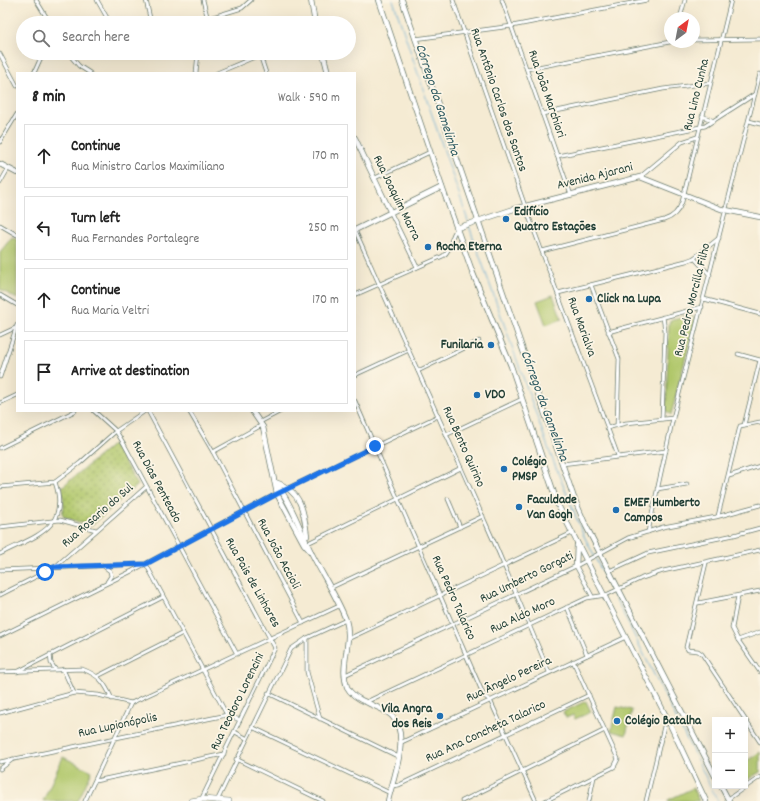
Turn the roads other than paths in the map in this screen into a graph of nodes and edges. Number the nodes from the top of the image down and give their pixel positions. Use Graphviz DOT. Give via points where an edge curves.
graph roads {
  1 [pos="36,0"];
  2 [pos="97,0"];
  3 [pos="146,0"];
  4 [pos="204,0"];
  5 [pos="251,0"];
  6 [pos="311,0"];
  7 [pos="379,0"];
  8 [pos="402,0"];
  9 [pos="453,0"];
  10 [pos="502,0"];
  11 [pos="647,0"];
  12 [pos="685,0"];
  13 [pos="731,0"];
  14 [pos="641,1"];
  15 [pos="682,12"];
  16 [pos="46,16"];
  17 [pos="106,16"];
  18 [pos="149,16"];
  19 [pos="206,16"];
  20 [pos="220,16"];
  21 [pos="314,16"];
  22 [pos="512,26"];
  23 [pos="464,32"];
  24 [pos="722,38"];
  25 [pos="415,39"];
  26 [pos="760,39"];
  27 [pos="700,40"];
  28 [pos="664,43"];
  29 [pos="0,54"];
  30 [pos="40,60"];
  31 [pos="74,60"];
  32 [pos="197,60"];
  33 [pos="248,60"];
  34 [pos="262,60"];
  35 [pos="324,60"];
  36 [pos="527,69"];
  37 [pos="34,72"];
  38 [pos="88,72"];
  39 [pos="196,72"];
  40 [pos="219,72"];
  41 [pos="266,72"];
  42 [pos="328,72"];
  43 [pos="760,74"];
  44 [pos="710,83"];
  45 [pos="16,84"];
  46 [pos="755,94"];
  47 [pos="542,114"];
  48 [pos="16,116"];
  49 [pos="702,116"];
  50 [pos="714,121"];
  51 [pos="748,121"];
  52 [pos="760,124"];
  53 [pos="700,127"];
  54 [pos="697,137"];
  55 [pos="356,140"];
  56 [pos="0,142"];
  57 [pos="430,152"];
  58 [pos="557,156"];
  59 [pos="0,164"];
  60 [pos="8,169"];
  61 [pos="16,173"];
  62 [pos="640,177"];
  63 [pos="375,178"];
  64 [pos="0,183"];
  65 [pos="442,187"];
  66 [pos="684,194"];
  67 [pos="571,195"];
  68 [pos="525,206"];
  69 [pos="726,211"];
  70 [pos="391,213"];
  71 [pos="760,217"];
  72 [pos="478,220"];
  73 [pos="0,225"];
  74 [pos="457,228"];
  75 [pos="356,230"];
  76 [pos="356,232"];
  77 [pos="16,234"];
  78 [pos="719,238"];
  79 [pos="542,251"];
  80 [pos="694,258"];
  81 [pos="417,267"];
  82 [pos="710,275"];
  83 [pos="380,283"];
  84 [pos="591,285"];
  85 [pos="558,293"];
  86 [pos="0,295"];
  87 [pos="356,295"];
  88 [pos="704,299"];
  89 [pos="16,304"];
  90 [pos="702,307"];
  91 [pos="760,314"];
  92 [pos="664,317"];
  93 [pos="16,326"];
  94 [pos="608,332"];
  95 [pos="0,335"];
  96 [pos="479,341"];
  97 [pos="409,350"];
  98 [pos="738,354"];
  99 [pos="760,360"];
  100 [pos="418,371"];
  101 [pos="356,375"];
  102 [pos="0,377"];
  103 [pos="16,395"];
  104 [pos="522,399"];
  105 [pos="0,403"];
  106 [pos="356,403"];
  107 [pos="72,412"];
  108 [pos="95,412"];
  109 [pos="144,412"];
  110 [pos="149,412"];
  111 [pos="190,412"];
  112 [pos="253,412"];
  113 [pos="279,412"];
  114 [pos="438,416"];
  115 [pos="673,418"];
  116 [pos="662,419"];
  117 [pos="760,422"];
  118 [pos="261,423"];
  119 [pos="742,425"];
  120 [pos="617,426"];
  121 [pos="607,428"];
  122 [pos="116,431"];
  123 [pos="446,435"];
  124 [pos="375,446"];
  125 [pos="0,448"];
  126 [pos="666,451"];
  127 [pos="213,452"];
  128 [pos="618,456"];
  129 [pos="562,464"];
  130 [pos="760,466"];
  131 [pos="461,468"];
  132 [pos="729,476"];
  133 [pos="55,482"];
  134 [pos="275,482"];
  135 [pos="687,484"];
  136 [pos="0,487"];
  137 [pos="146,487"];
  138 [pos="289,488"];
  139 [pos="657,489"];
  140 [pos="282,491"];
  141 [pos="277,494"];
  142 [pos="398,499"];
  143 [pos="448,499"];
  144 [pos="760,505"];
  145 [pos="244,511"];
  146 [pos="483,516"];
  147 [pos="718,516"];
  148 [pos="55,520"];
  149 [pos="0,527"];
  150 [pos="460,527"];
  151 [pos="760,528"];
  152 [pos="211,529"];
  153 [pos="96,530"];
  154 [pos="648,532"];
  155 [pos="572,533"];
  156 [pos="308,542"];
  157 [pos="577,543"];
  158 [pos="179,546"];
  159 [pos="419,546"];
  160 [pos="760,550"];
  161 [pos="311,552"];
  162 [pos="598,553"];
  163 [pos="0,554"];
  164 [pos="587,560"];
  165 [pos="129,563"];
  166 [pos="706,563"];
  167 [pos="146,564"];
  168 [pos="100,565"];
  169 [pos="504,565"];
  170 [pos="576,566"];
  171 [pos="54,567"];
  172 [pos="1,569"];
  173 [pos="132,571"];
  174 [pos="609,571"];
  175 [pos="106,583"];
  176 [pos="330,588"];
  177 [pos="617,590"];
  178 [pos="760,591"];
  179 [pos="0,595"];
  180 [pos="516,595"];
  181 [pos="605,595"];
  182 [pos="440,596"];
  183 [pos="592,596"];
  184 [pos="738,596"];
  185 [pos="163,597"];
  186 [pos="698,603"];
  187 [pos="339,606"];
  188 [pos="566,607"];
  189 [pos="346,620"];
  190 [pos="303,623"];
  191 [pos="453,624"];
  192 [pos="528,624"];
  193 [pos="760,632"];
  194 [pos="183,633"];
  195 [pos="0,636"];
  196 [pos="626,637"];
  197 [pos="270,638"];
  198 [pos="307,638"];
  199 [pos="348,639"];
  200 [pos="738,640"];
  201 [pos="466,653"];
  202 [pos="50,654"];
  203 [pos="237,654"];
  204 [pos="587,655"];
  205 [pos="574,661"];
  206 [pos="55,669"];
  207 [pos="63,669"];
  208 [pos="203,670"];
  209 [pos="0,672"];
  210 [pos="17,672"];
  211 [pos="549,672"];
  212 [pos="760,672"];
  213 [pos="345,675"];
  214 [pos="98,676"];
  215 [pos="74,693"];
  216 [pos="268,693"];
  217 [pos="589,694"];
  218 [pos="112,699"];
  219 [pos="490,700"];
  220 [pos="366,702"];
  221 [pos="131,703"];
  222 [pos="0,713"];
  223 [pos="227,715"];
  224 [pos="666,716"];
  225 [pos="320,719"];
  226 [pos="240,720"];
  227 [pos="252,727"];
  228 [pos="605,730"];
  229 [pos="235,732"];
  230 [pos="506,734"];
  231 [pos="114,737"];
  232 [pos="246,738"];
  233 [pos="402,742"];
  234 [pos="760,742"];
  235 [pos="224,754"];
  236 [pos="399,757"];
  237 [pos="14,758"];
  238 [pos="236,759"];
  239 [pos="0,762"];
  240 [pos="0,769"];
  241 [pos="712,770"];
  242 [pos="522,771"];
  243 [pos="594,777"];
  244 [pos="760,777"];
  245 [pos="94,780"];
  246 [pos="392,786"];
  247 [pos="722,789"];
  248 [pos="390,793"];
  249 [pos="201,800"];
  250 [pos="217,800"];
  251 [pos="728,800"];
  252 [pos="85,801"];
  253 [pos="191,801"];
  254 [pos="229,801"];
  255 [pos="323,801"];
  256 [pos="388,801"];
  257 [pos="462,801"];
  258 [pos="536,801"];
  259 [pos="545,801"];
  260 [pos="589,801"];
  261 [pos="646,801"];
  262 [pos="706,801"];
  1 -- 16 [label="street"];
  2 -- 17 [label="street"];
  3 -- 18 [label="street"];
  4 -- 19 [label="street"];
  5 -- 20 [label="street" via="242,8"];
  6 -- 21 [label="main road"];
  7 -- 57 [label="main road"];
  8 -- 25 [label="main road"];
  9 -- 23 [label="street, Rua Antônio Carlos dos Santos"];
  10 -- 22 [label="street, Rua João Marchiori"];
  11 -- 14 [label="street"];
  12 -- 15 [label="street"];
  13 -- 24 [label="street, Rua Lino Cunha"];
  14 -- 22 [label="street"];
  22 -- 23 [label="street"];
  22 -- 36 [label="street, Rua João Marchiori"];
  23 -- 25 [label="street"];
  23 -- 68 [label="street, Rua Antônio Carlos dos Santos"];
  24 -- 26 [label="street"];
  24 -- 27 [label="street"];
  24 -- 44 [label="street, Rua Lino Cunha"];
  25 -- 72 [label="main road"];
  28 -- 36 [label="street"];
  29 -- 45 [label="street"];
  30 -- 37 [label="street"];
  31 -- 38 [label="street"];
  32 -- 39 [label="street"];
  33 -- 40 [label="street"];
  34 -- 41 [label="street"];
  35 -- 42 [label="main road"];
  36 -- 47 [label="street, Rua João Marchiori"];
  43 -- 46 [label="street, Rua Pedro Morcilla Filho"];
  44 -- 47 [label="street" via="669,87"];
  44 -- 49 [label="street, Rua Lino Cunha"];
  46 -- 50 [label="street"];
  46 -- 51 [label="street, Rua Pedro Morcilla Filho"];
  47 -- 58 [label="street, Rua João Marchiori"];
  48 -- 56 [label="street"];
  49 -- 50 [label="street"];
  49 -- 53 [label="street, Rua Lino Cunha"];
  50 -- 53 [label="street"];
  51 -- 52 [label="street"];
  51 -- 69 [label="street, Rua Pedro Morcilla Filho"];
  53 -- 54 [label="street, Rua Lino Cunha"];
  53 -- 58 [label="street"];
  54 -- 62 [label="street" via="682,142"];
  54 -- 66 [label="street, Rua Lino Cunha"];
  55 -- 63 [label="main road, Rua Joaquim Marra"];
  57 -- 63 [label="street"];
  57 -- 65 [label="main road"];
  58 -- 67 [label="street, Rua João Marchiori"];
  59 -- 60 [label="main road"];
  60 -- 61 [label="main road"];
  60 -- 64 [label="street"];
  62 -- 66 [label="main road, Avenida Ajarani"];
  62 -- 67 [label="main road, Avenida Ajarani"];
  63 -- 70 [label="main road, Rua Joaquim Marra"];
  65 -- 70 [label="main road"];
  65 -- 74 [label="main road"];
  66 -- 69 [label="main road, Avenida Ajarani"];
  66 -- 79 [label="street, Rua Lino Cunha" via="678,212 669,219"];
  67 -- 68 [label="main road, Avenida Ajarani"];
  68 -- 72 [label="main road, Avenida Ajarani"];
  68 -- 79 [label="street, Rua Marialva"];
  69 -- 71 [label="main road, Avenida Ajarani"];
  69 -- 78 [label="street, Rua Pedro Morcilla Filho"];
  70 -- 75 [label="main road"];
  70 -- 81 [label="street, Rua Joaquim Marra"];
  72 -- 74 [label="main road, Avenida Ajarani"];
  72 -- 129 [label="main road"];
  73 -- 77 [label="street"];
  74 -- 81 [label="street" via="446,254"];
  74 -- 104 [label="main road"];
  76 -- 83 [label="street, Rua Bento Quirino"];
  78 -- 80 [label="street"];
  78 -- 82 [label="street, Rua Pedro Morcilla Filho"];
  79 -- 85 [label="street, Rua Marialva"];
  80 -- 82 [label="street"];
  80 -- 84 [label="street"];
  81 -- 83 [label="street"];
  82 -- 88 [label="street, Rua Pedro Morcilla Filho"];
  83 -- 87 [label="street"];
  83 -- 97 [label="street, Rua Bento Quirino"];
  84 -- 85 [label="street"];
  84 -- 94 [label="street"];
  85 -- 121 [label="street, Rua Marialva"];
  86 -- 89 [label="street"];
  88 -- 90 [label="street, Rua Pedro Morcilla Filho"];
  88 -- 91 [label="street"];
  90 -- 92 [label="street"];
  90 -- 115 [label="street, Rua Pedro Morcilla Filho"];
  92 -- 94 [label="street"];
  92 -- 116 [label="street"];
  93 -- 95 [label="street"];
  93 -- 102 [label="street"];
  94 -- 120 [label="street" via="619,362"];
  96 -- 100 [label="street"];
  97 -- 100 [label="street, Rua Bento Quirino"];
  97 -- 101 [label="street"];
  98 -- 99 [label="street"];
  99 -- 119 [label="street"];
  100 -- 114 [label="street, Rua Bento Quirino"];
  103 -- 105 [label="street"];
  104 -- 123 [label="street"];
  104 -- 155 [label="main road" via="558,505"];
  106 -- 124 [label="street, Rua Pedro Talarico"];
  107 -- 125 [label="street"];
  108 -- 122 [label="street, Rua Dias Penteado"];
  109 -- 122 [label="street"];
  110 -- 152 [label="street, Rua Pais de Linhares"];
  111 -- 127 [label="street, Rua João Accioli"];
  112 -- 118 [label="main road"];
  113 -- 118 [label="street"];
  114 -- 123 [label="street, Rua Bento Quirino"];
  114 -- 124 [label="street"];
  115 -- 116 [label="street"];
  115 -- 126 [label="street, Rua Pedro Morcilla Filho"];
  116 -- 120 [label="street"];
  117 -- 119 [label="street"];
  118 -- 127 [label="street"];
  118 -- 134 [label="main road"];
  119 -- 132 [label="street"];
  120 -- 121 [label="street"];
  121 -- 128 [label="street, Rua Marialva"];
  122 -- 133 [label="street"];
  122 -- 137 [label="street, Rua Dias Penteado"];
  123 -- 131 [label="street, Rua Bento Quirino"];
  124 -- 138 [label="street"];
  124 -- 142 [label="street, Rua Pedro Talarico"];
  126 -- 128 [label="street"];
  126 -- 139 [label="street, Rua Pedro Morcilla Filho"];
  127 -- 145 [label="street, Rua João Accioli"];
  128 -- 129 [label="street"];
  129 -- 162 [label="main road"];
  130 -- 132 [label="street"];
  131 -- 142 [label="street"];
  131 -- 146 [label="street, Rua Bento Quirino"];
  132 -- 147 [label="street"];
  133 -- 136 [label="street"];
  133 -- 148 [label="street" via="60,502"];
  134 -- 138 [label="main road"];
  134 -- 140 [label="main road"];
  134 -- 141 [label="main road"];
  135 -- 139 [label="street"];
  137 -- 153 [label="street, Rua Rosario do Sul"];
  137 -- 158 [label="street, Rua Dias Penteado"];
  138 -- 140 [label="street"];
  138 -- 156 [label="main road" via="302,508"];
  139 -- 154 [label="street, Rua Pedro Morcilla Filho"];
  140 -- 141 [label="street"];
  140 -- 156 [label="main road"];
  141 -- 145 [label="street"];
  141 -- 161 [label="main road"];
  142 -- 156 [label="street"];
  142 -- 159 [label="street, Rua Pedro Talarico"];
  143 -- 150 [label="street"];
  144 -- 147 [label="street, Rua Umberto Gorgati"];
  145 -- 152 [label="street"];
  145 -- 190 [label="street, Rua João Accioli"];
  146 -- 150 [label="street"];
  146 -- 169 [label="street, Rua Bento Quirino"];
  147 -- 154 [label="street, Rua Umberto Gorgati"];
  148 -- 149 [label="street"];
  148 -- 153 [label="street" via="65,520"];
  148 -- 163 [label="street" via="45,531"];
  150 -- 159 [label="street"];
  151 -- 174 [label="street" via="648,552"];
  152 -- 158 [label="street"];
  152 -- 197 [label="street, Rua Pais de Linhares"];
  153 -- 171 [label="street, Rua Rosario do Sul"];
  154 -- 162 [label="street, Rua Umberto Gorgati" via="628,538"];
  155 -- 157 [label="main road"];
  155 -- 169 [label="street"];
  156 -- 161 [label="main road"];
  157 -- 164 [label="main road"];
  157 -- 170 [label="main road"];
  158 -- 167 [label="street"];
  158 -- 203 [label="street, Rua Dias Penteado"];
  159 -- 176 [label="street"];
  159 -- 182 [label="street, Rua Pedro Talarico"];
  160 -- 166 [label="street, Rua Aldo Moro"];
  161 -- 176 [label="main road"];
  162 -- 164 [label="street, Rua Umberto Gorgati"];
  162 -- 174 [label="main road"];
  164 -- 170 [label="street, Rua Umberto Gorgati"];
  164 -- 181 [label="main road"];
  165 -- 167 [label="street"];
  165 -- 168 [label="street"];
  165 -- 173 [label="street"];
  166 -- 177 [label="street, Rua Aldo Moro" via="663,571"];
  166 -- 186 [label="street"];
  167 -- 173 [label="street"];
  167 -- 185 [label="street"];
  168 -- 171 [label="street"];
  168 -- 175 [label="street" via="110,571 111,576"];
  169 -- 180 [label="street, Rua Bento Quirino"];
  169 -- 182 [label="street"];
  170 -- 180 [label="street, Rua Umberto Gorgati"];
  170 -- 183 [label="street"];
  171 -- 172 [label="street"];
  171 -- 179 [label="street, Rua Rosario do Sul"];
  173 -- 175 [label="street"];
  174 -- 177 [label="main road"];
  175 -- 195 [label="street"];
  176 -- 187 [label="main road"];
  177 -- 181 [label="street, Rua Aldo Moro"];
  177 -- 241 [label="main road"];
  178 -- 184 [label="street"];
  180 -- 191 [label="street, Rua Umberto Gorgati"];
  180 -- 192 [label="street, Rua Bento Quirino"];
  181 -- 183 [label="street, Rua Aldo Moro"];
  181 -- 196 [label="main road"];
  182 -- 191 [label="street, Rua Pedro Talarico"];
  182 -- 199 [label="street"];
  183 -- 188 [label="street, Rua Aldo Moro"];
  184 -- 186 [label="street"];
  184 -- 200 [label="street" via="732,628"];
  185 -- 194 [label="street"];
  185 -- 202 [label="street"];
  186 -- 234 [label="street" via="687,649 702,654"];
  187 -- 189 [label="main road"];
  187 -- 190 [label="street, Rua Teodoro Lorencini"];
  188 -- 192 [label="street, Rua Aldo Moro"];
  188 -- 204 [label="street"];
  189 -- 198 [label="street, Rua Teodoro Lorencini"];
  189 -- 199 [label="main road"];
  190 -- 197 [label="street, Rua Teodoro Lorencini"];
  191 -- 201 [label="street, Rua Pedro Talarico"];
  191 -- 213 [label="street, Rua Umberto Gorgati"];
  192 -- 201 [label="street, Rua Aldo Moro"];
  192 -- 211 [label="street, Rua Bento Quirino"];
  193 -- 200 [label="street"];
  194 -- 208 [label="street"];
  194 -- 214 [label="street"];
  196 -- 204 [label="street, Rua Ângelo Pereira"];
  196 -- 224 [label="main road"];
  197 -- 203 [label="street"];
  197 -- 226 [label="street, Rua Teodoro Lorencini" via="274,650"];
  198 -- 216 [label="street, Rua Teodoro Lorencini" via="290,649"];
  198 -- 225 [label="street" via="307,672"];
  199 -- 213 [label="main road"];
  200 -- 212 [label="street"];
  201 -- 219 [label="street, Rua Pedro Talarico" via="484,696"];
  201 -- 220 [label="street, Rua Aldo Moro"];
  202 -- 206 [label="street"];
  202 -- 210 [label="street"];
  203 -- 208 [label="street"];
  204 -- 205 [label="street, Rua Ângelo Pereira"];
  205 -- 211 [label="street, Rua Ângelo Pereira"];
  205 -- 217 [label="street"];
  206 -- 207 [label="street"];
  206 -- 210 [label="street"];
  207 -- 214 [label="street" via="82,669"];
  207 -- 215 [label="street"];
  208 -- 221 [label="street"];
  208 -- 223 [label="street"];
  209 -- 210 [label="street"];
  211 -- 219 [label="street, Rua Ângelo Pereira"];
  213 -- 220 [label="main road" via="349,690"];
  214 -- 218 [label="street" via="106,685"];
  215 -- 218 [label="street" via="89,693"];
  215 -- 222 [label="street"];
  216 -- 225 [label="street"];
  216 -- 227 [label="street, Rua Teodoro Lorencini"];
  217 -- 228 [label="street"];
  217 -- 230 [label="street, Rua Ana Concheta Talarico"];
  218 -- 221 [label="street"];
  219 -- 230 [label="street, Rua Pedro Talarico"];
  219 -- 233 [label="street, Rua Ângelo Pereira"];
  220 -- 233 [label="main road" via="393,716"];
  221 -- 231 [label="street"];
  223 -- 226 [label="street"];
  223 -- 231 [label="street, Rua Lupionópolis"];
  224 -- 261 [label="street"];
  224 -- 262 [label="main road"];
  225 -- 236 [label="street"];
  226 -- 229 [label="street, Rua Teodoro Lorencini"];
  227 -- 232 [label="street, Rua Teodoro Lorencini"];
  227 -- 248 [label="street"];
  228 -- 242 [label="street"];
  228 -- 243 [label="street" via="618,759 614,767"];
  229 -- 232 [label="street"];
  229 -- 235 [label="street, Rua Teodoro Lorencini"];
  230 -- 242 [label="street, Rua Pedro Talarico"];
  230 -- 246 [label="street, Rua Ana Concheta Talarico"];
  231 -- 237 [label="street, Rua Lupionópolis"];
  231 -- 245 [label="street"];
  232 -- 238 [label="street, Rua Teodoro Lorencini"];
  233 -- 236 [label="main road"];
  235 -- 245 [label="street"];
  235 -- 249 [label="street, Rua Teodoro Lorencini"];
  236 -- 246 [label="main road"];
  237 -- 239 [label="street, Rua Lupionópolis"];
  237 -- 240 [label="street"];
  238 -- 250 [label="street, Rua Teodoro Lorencini"];
  238 -- 255 [label="street"];
  242 -- 257 [label="street"];
  242 -- 258 [label="street, Rua Pedro Talarico"];
  243 -- 259 [label="street"];
  243 -- 260 [label="street"];
  244 -- 251 [label="street"];
  245 -- 252 [label="street"];
  246 -- 248 [label="main road"];
  247 -- 251 [label="main road"];
  248 -- 256 [label="main road"];
  249 -- 250 [label="main road"];
  249 -- 253 [label="main road"];
  250 -- 254 [label="main road"];
}
